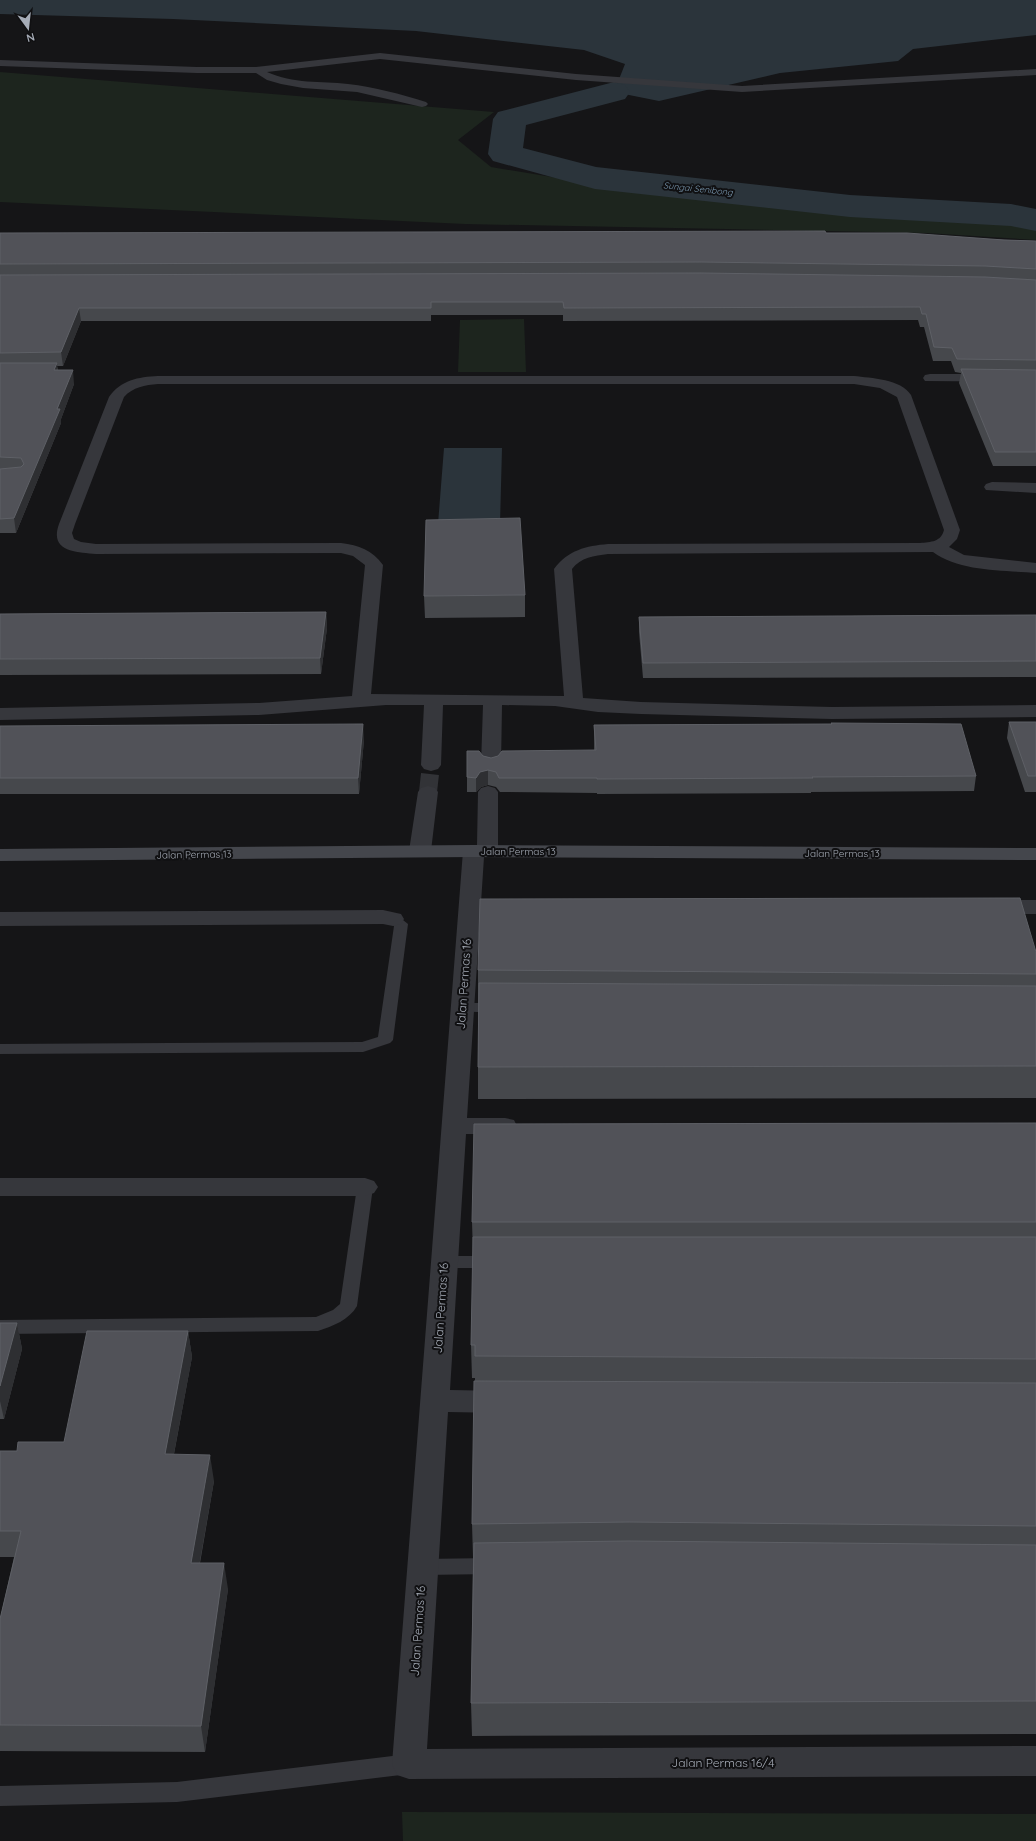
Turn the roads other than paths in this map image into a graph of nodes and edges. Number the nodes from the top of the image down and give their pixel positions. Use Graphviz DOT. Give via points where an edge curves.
graph roads {
  1 [pos="2,64"];
  2 [pos="256,70"];
  3 [pos="1036,72"];
  4 [pos="422,104"];
  5 [pos="930,378"];
  6 [pos="1036,378"];
  7 [pos="992,488"];
  8 [pos="1036,488"];
  9 [pos="936,546"];
  10 [pos="1036,568"];
  11 [pos="434,700"];
  12 [pos="493,700"];
  13 [pos="361,701"];
  14 [pos="574,703"];
  15 [pos="1036,711"];
  16 [pos="0,714"];
  17 [pos="431,765"];
  18 [pos="491,765"];
  19 [pos="428,792"];
  20 [pos="488,792"];
  21 [pos="420,851"];
  22 [pos="481,851"];
  23 [pos="0,855"];
  24 [pos="1036,855"];
  25 [pos="972,907"];
  26 [pos="1036,907"];
  27 [pos="0,919"];
  28 [pos="394,919"];
  29 [pos="462,1008"];
  30 [pos="510,1008"];
  31 [pos="0,1049"];
  32 [pos="454,1126"];
  33 [pos="526,1126"];
  34 [pos="0,1187"];
  35 [pos="365,1187"];
  36 [pos="444,1262"];
  37 [pos="507,1262"];
  38 [pos="0,1327"];
  39 [pos="434,1401"];
  40 [pos="529,1402"];
  41 [pos="509,1566"];
  42 [pos="423,1567"];
  43 [pos="1036,1761"];
  44 [pos="409,1764"];
  45 [pos="0,1796"];
  1 -- 2 [label="street"];
  2 -- 3 [label="street" via="380,56 576,77 742,89"];
  2 -- 4 [label="street" via="271,79 355,88"];
  5 -- 6 [label="street"];
  7 -- 8 [label="street"];
  9 -- 10 [label="street" via="961,560"];
  9 -- 13 [label="street" via="952,536 952,530 904,395 884,384 871,381 158,380 137,382 119,393 67,524 64,533 66,542 78,547 96,549 341,548 365,555 374,565"];
  9 -- 14 [label="street" via="608,549 576,555 567,561 563,569"];
  11 -- 12 [label="street"];
  11 -- 13 [label="street"];
  11 -- 17 [label="street"];
  12 -- 14 [label="street" via="556,700"];
  12 -- 18 [label="street"];
  13 -- 16 [label="street" via="259,709"];
  14 -- 15 [label="street" via="641,708 832,713"];
  19 -- 21 [label="street"];
  20 -- 22 [label="street, Jalan Permas 16"];
  21 -- 22 [label="main road, Jalan Permas 13"];
  21 -- 23 [label="main road, Jalan Permas 13"];
  22 -- 24 [label="main road, Jalan Permas 13"];
  22 -- 29 [label="street, Jalan Permas 16"];
  25 -- 26 [label="street"];
  27 -- 28 [label="street"];
  28 -- 31 [label="lane" via="401,924 385,1040 363,1047"];
  29 -- 30 [label="lane"];
  29 -- 32 [label="street, Jalan Permas 16"];
  32 -- 33 [label="street"];
  32 -- 36 [label="street, Jalan Permas 16"];
  34 -- 35 [label="street"];
  35 -- 38 [label="lane" via="348,1306 339,1315 318,1324"];
  36 -- 37 [label="lane"];
  36 -- 39 [label="street, Jalan Permas 16"];
  39 -- 40 [label="street"];
  39 -- 42 [label="street, Jalan Permas 16"];
  41 -- 42 [label="lane"];
  42 -- 44 [label="street, Jalan Permas 16"];
  43 -- 44 [label="street, Jalan Permas 16/4"];
  44 -- 45 [label="lane" via="177,1792"];
}
